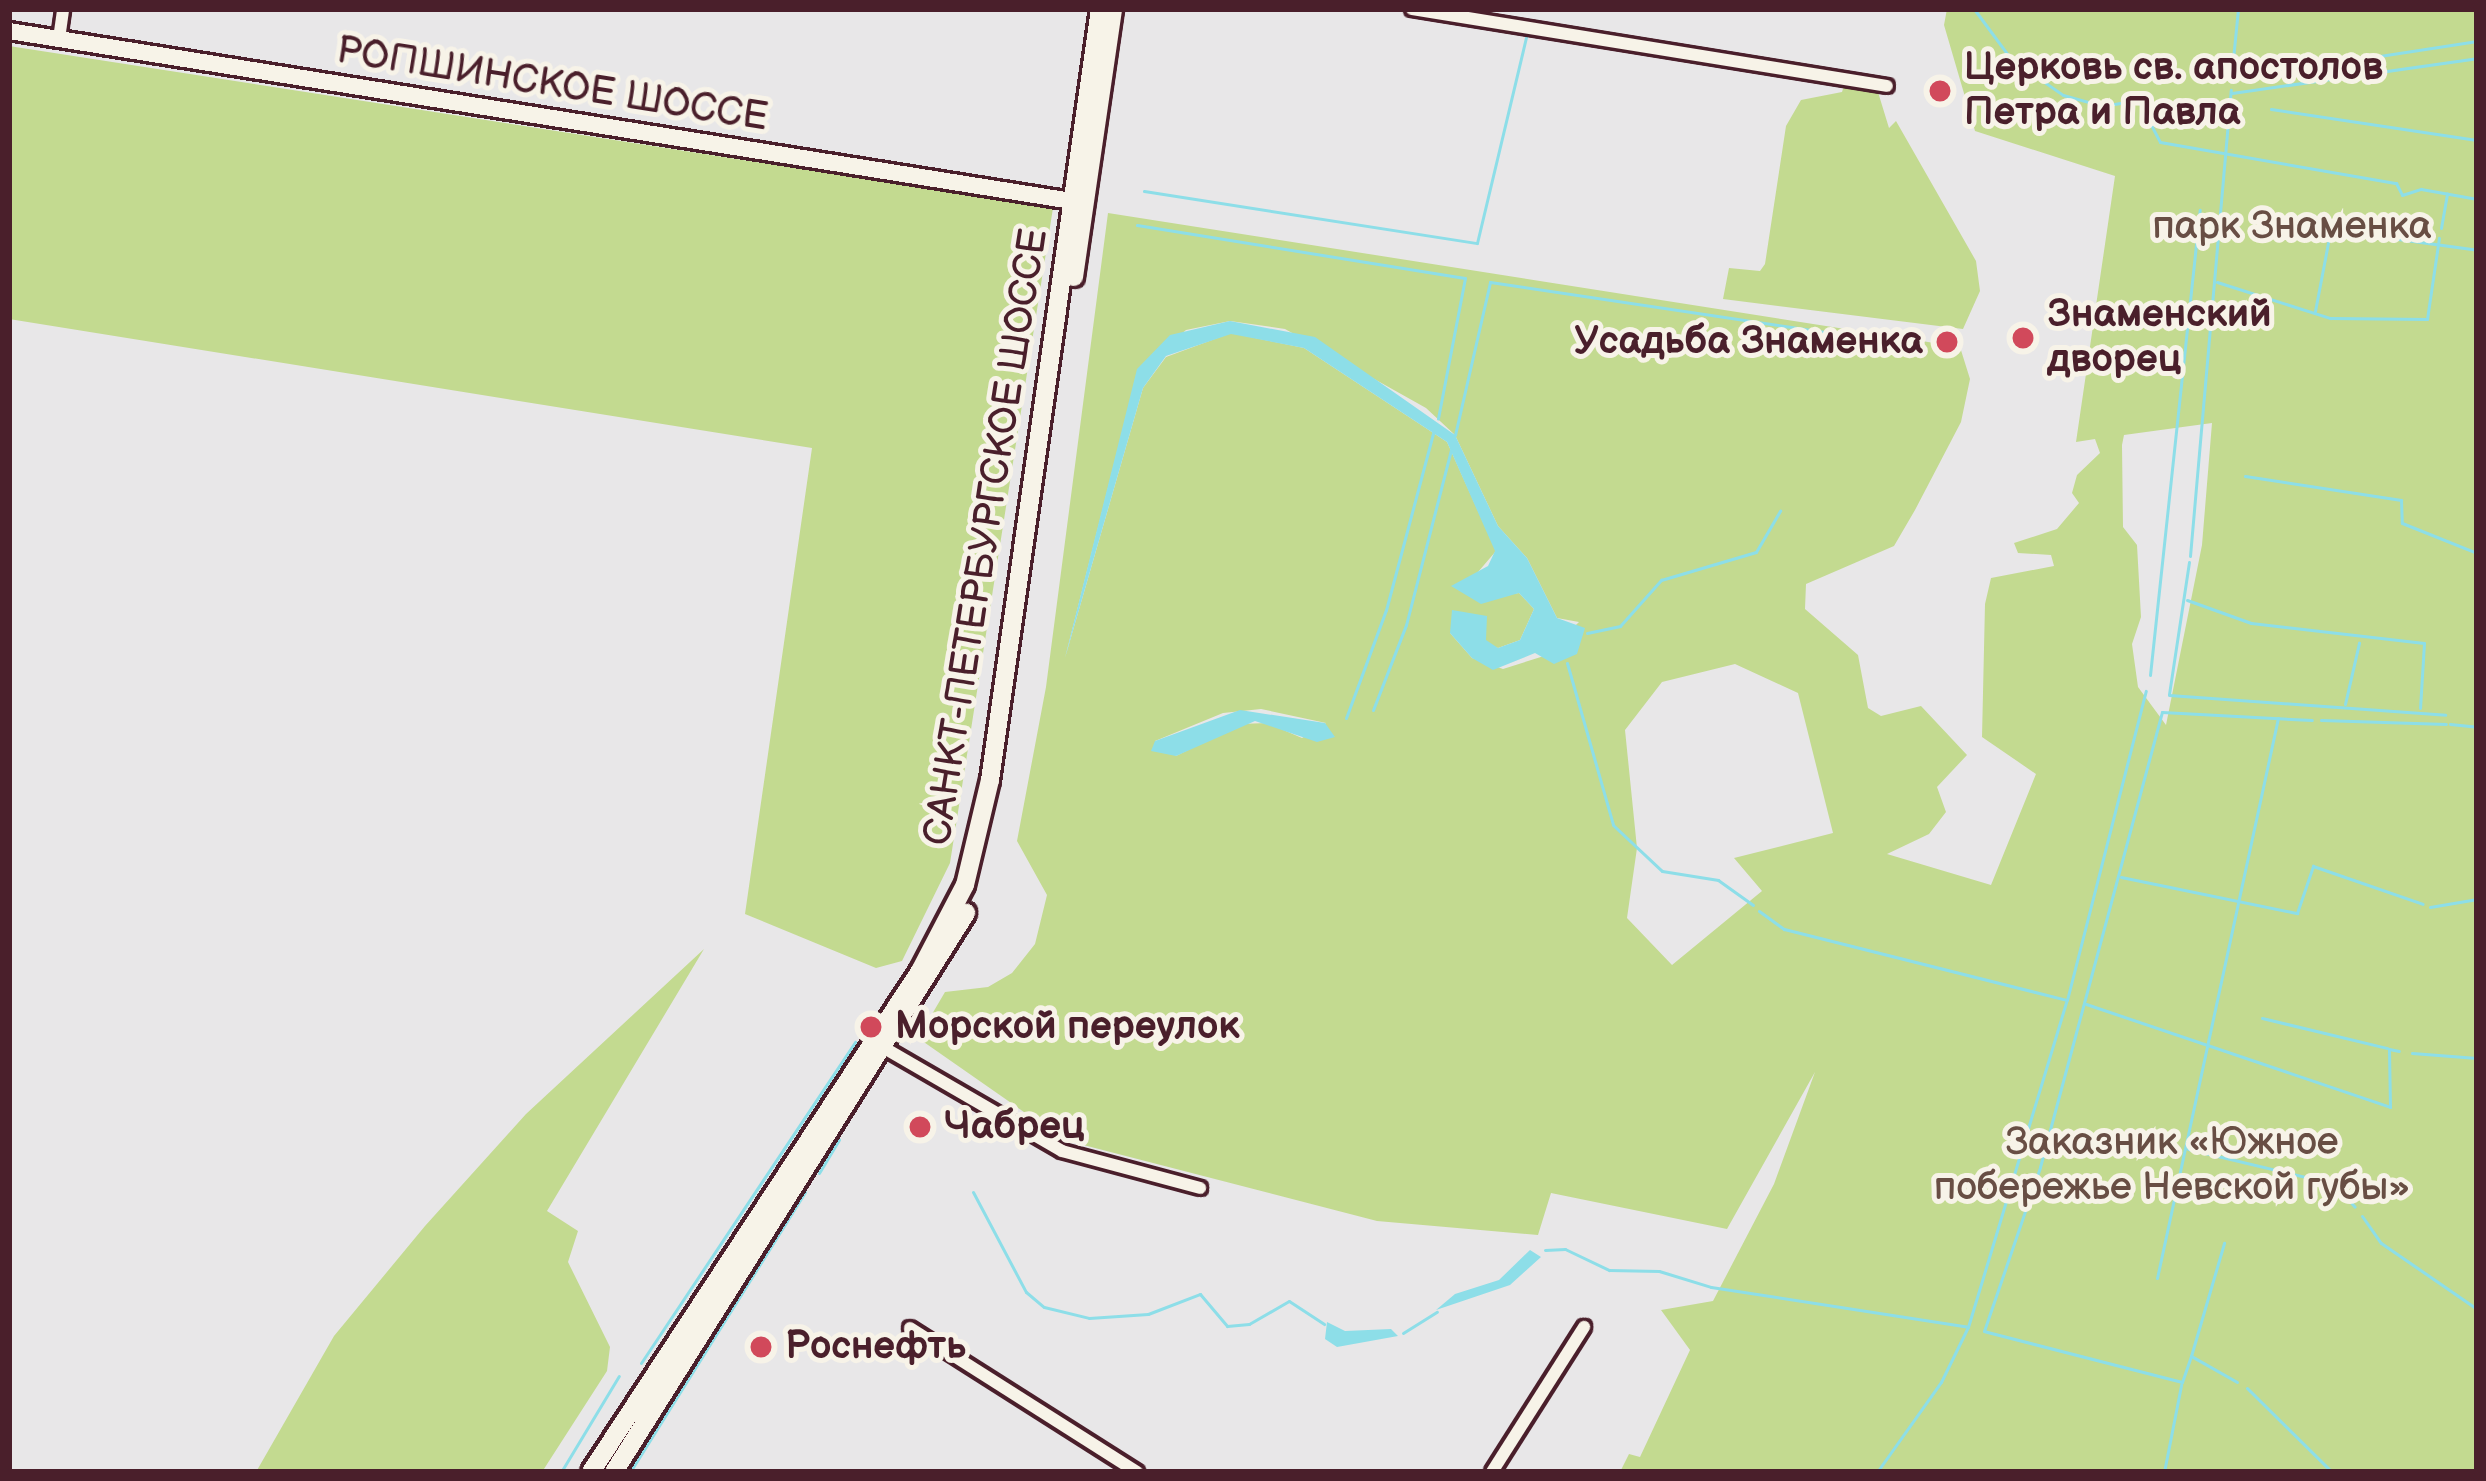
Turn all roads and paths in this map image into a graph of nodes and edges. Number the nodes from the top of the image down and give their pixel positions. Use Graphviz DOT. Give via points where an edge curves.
graph roads {
  1 [pos="63,9"];
  2 [pos="1100,9"];
  3 [pos="1113,9"];
  4 [pos="1412,9"];
  5 [pos="9,31"];
  6 [pos="59,39"];
  7 [pos="1886,86"];
  8 [pos="1078,202"];
  9 [pos="886,1048"];
  10 [pos="1200,1188"];
  11 [pos="1584,1327"];
  12 [pos="910,1328"];
  13 [pos="591,1472"];
  14 [pos="614,1472"];
  15 [pos="1137,1472"];
  16 [pos="1492,1472"];
  1 -- 6 [label="street"];
  2 -- 8 [label="main road, САНКТ-ПЕТЕРБУРГСКОЕ ШОССЕ"];
  3 -- 8 [label="main road, САНКТ-ПЕТЕРБУРГСКОЕ ШОССЕ"];
  4 -- 7 [label="street"];
  5 -- 6 [label="main road, РОПШИНСКОЕ ШОССЕ"];
  6 -- 8 [label="main road, РОПШИНСКОЕ ШОССЕ"];
  8 -- 9 [label="main road, САНКТ-ПЕТЕРБУРГСКОЕ ШОССЕ" via="990,840 950,946"];
  8 -- 13 [label="main road, САНКТ-ПЕТЕРБУРГСКОЕ ШОССЕ" via="990,780 964,886 920,971"];
  9 -- 10 [label="street" via="1062,1151"];
  9 -- 14 [label="main road, САНКТ-ПЕТЕРБУРГСКОЕ ШОССЕ"];
  11 -- 16 [label="street"];
  12 -- 15 [label="street"];
}
